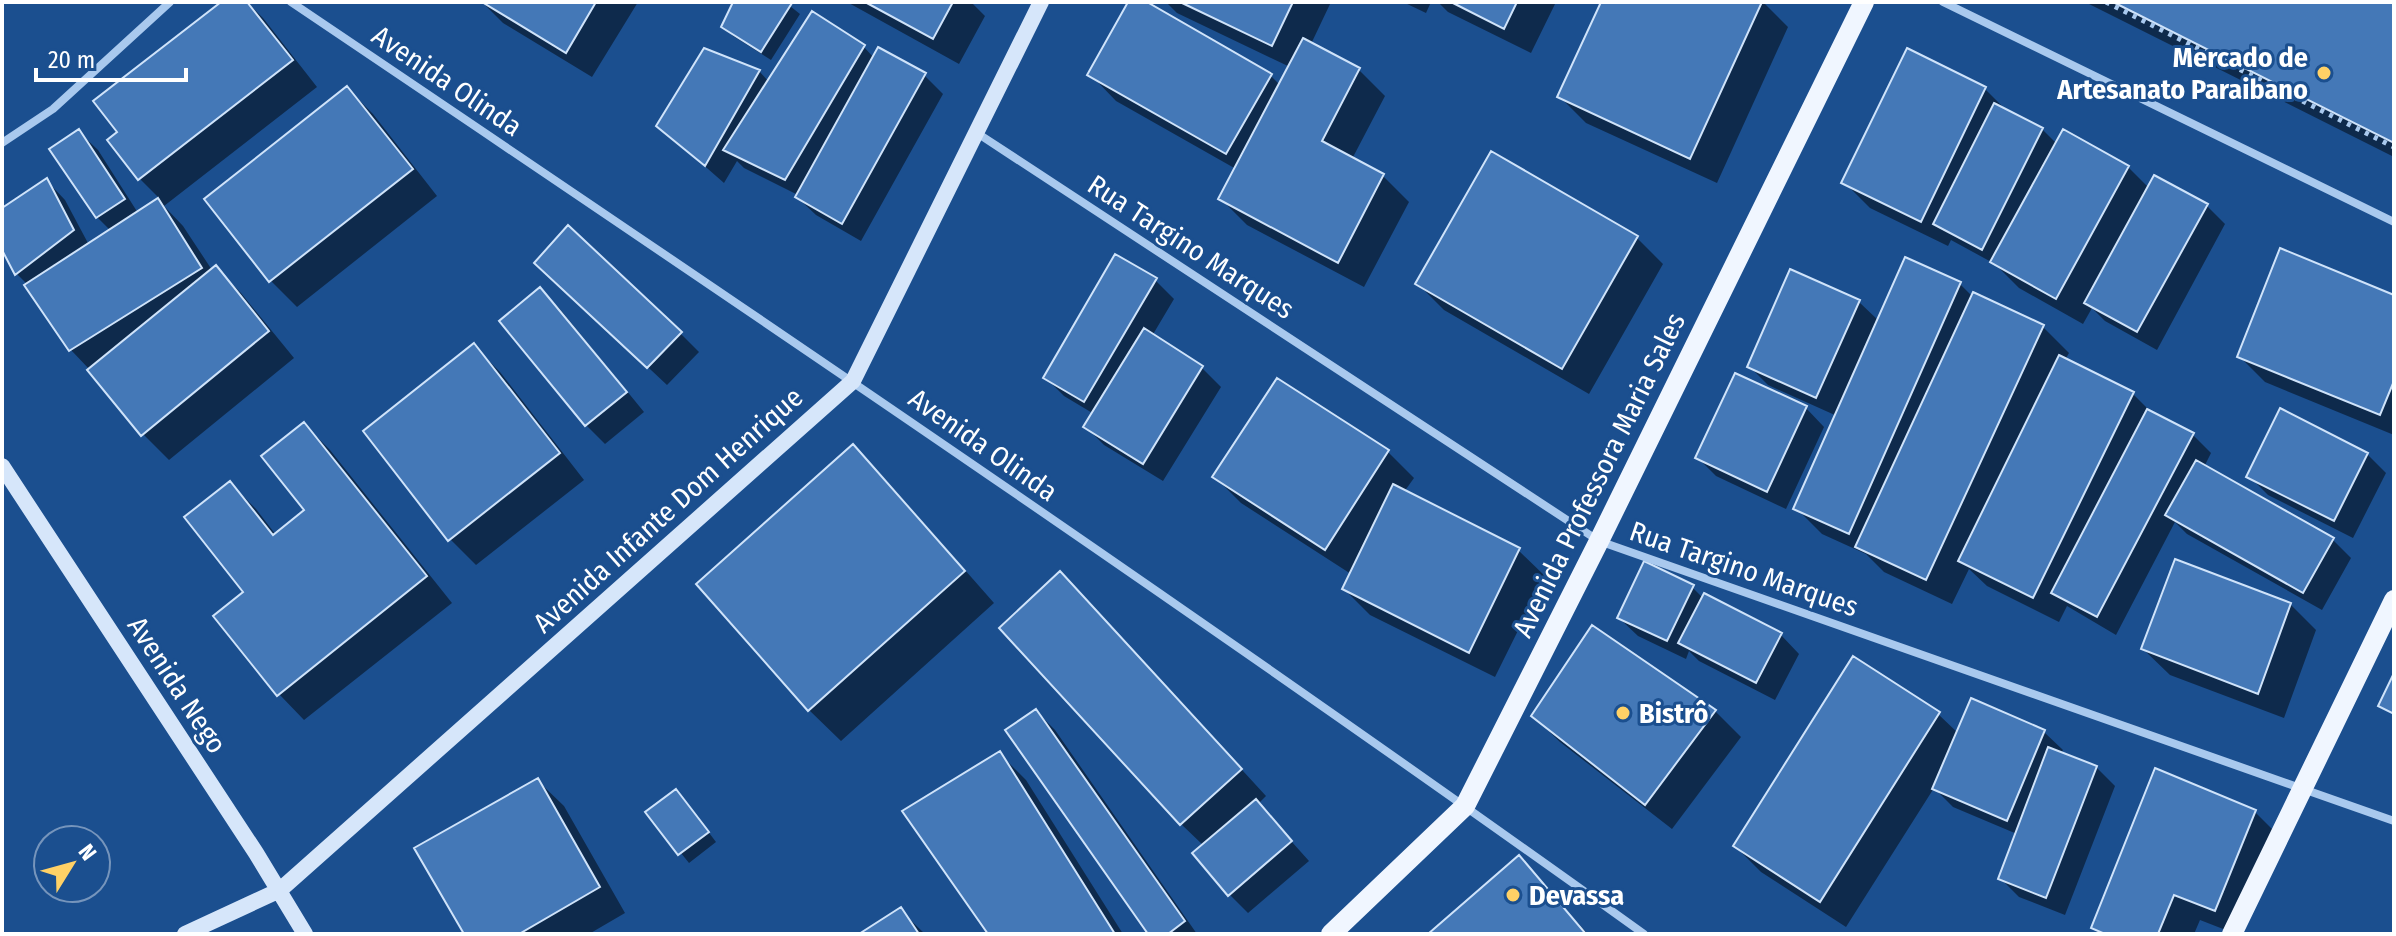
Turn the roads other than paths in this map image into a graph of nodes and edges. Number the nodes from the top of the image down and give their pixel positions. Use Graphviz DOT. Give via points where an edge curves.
graph roads {
  1 [pos="170,2"];
  2 [pos="291,2"];
  3 [pos="1041,2"];
  4 [pos="1864,2"];
  5 [pos="1943,2"];
  6 [pos="977,133"];
  7 [pos="2,143"];
  8 [pos="2394,222"];
  9 [pos="853,381"];
  10 [pos="2,466"];
  11 [pos="1599,541"];
  12 [pos="2394,600"];
  13 [pos="2301,789"];
  14 [pos="1465,806"];
  15 [pos="2394,821"];
  16 [pos="280,890"];
  17 [pos="185,934"];
  18 [pos="305,934"];
  19 [pos="1331,934"];
  20 [pos="1644,934"];
  21 [pos="2232,934"];
  1 -- 7 [label="street" via="53,109"];
  2 -- 9 [label="street, Avenida Olinda"];
  3 -- 6 [label="main road, Avenida Infante Dom Henrique"];
  4 -- 11 [label="main road, Avenida Professora Maria Sales"];
  5 -- 8 [label="street"];
  6 -- 9 [label="main road, Avenida Infante Dom Henrique"];
  6 -- 11 [label="street, Rua Targino Marques"];
  9 -- 14 [label="street, Avenida Olinda"];
  9 -- 16 [label="main road, Avenida Infante Dom Henrique"];
  10 -- 16 [label="main road, Avenida Nego"];
  11 -- 13 [label="street, Rua Targino Marques"];
  11 -- 14 [label="main road, Avenida Professora Maria Sales"];
  12 -- 13 [label="main road"];
  13 -- 15 [label="street, Rua Targino Marques"];
  13 -- 21 [label="main road"];
  14 -- 19 [label="main road, Avenida Professora Maria Sales"];
  14 -- 20 [label="street, Avenida Olinda"];
  16 -- 17 [label="main road, Avenida Infante Dom Henrique"];
  16 -- 18 [label="main road, Avenida Nego"];
}
